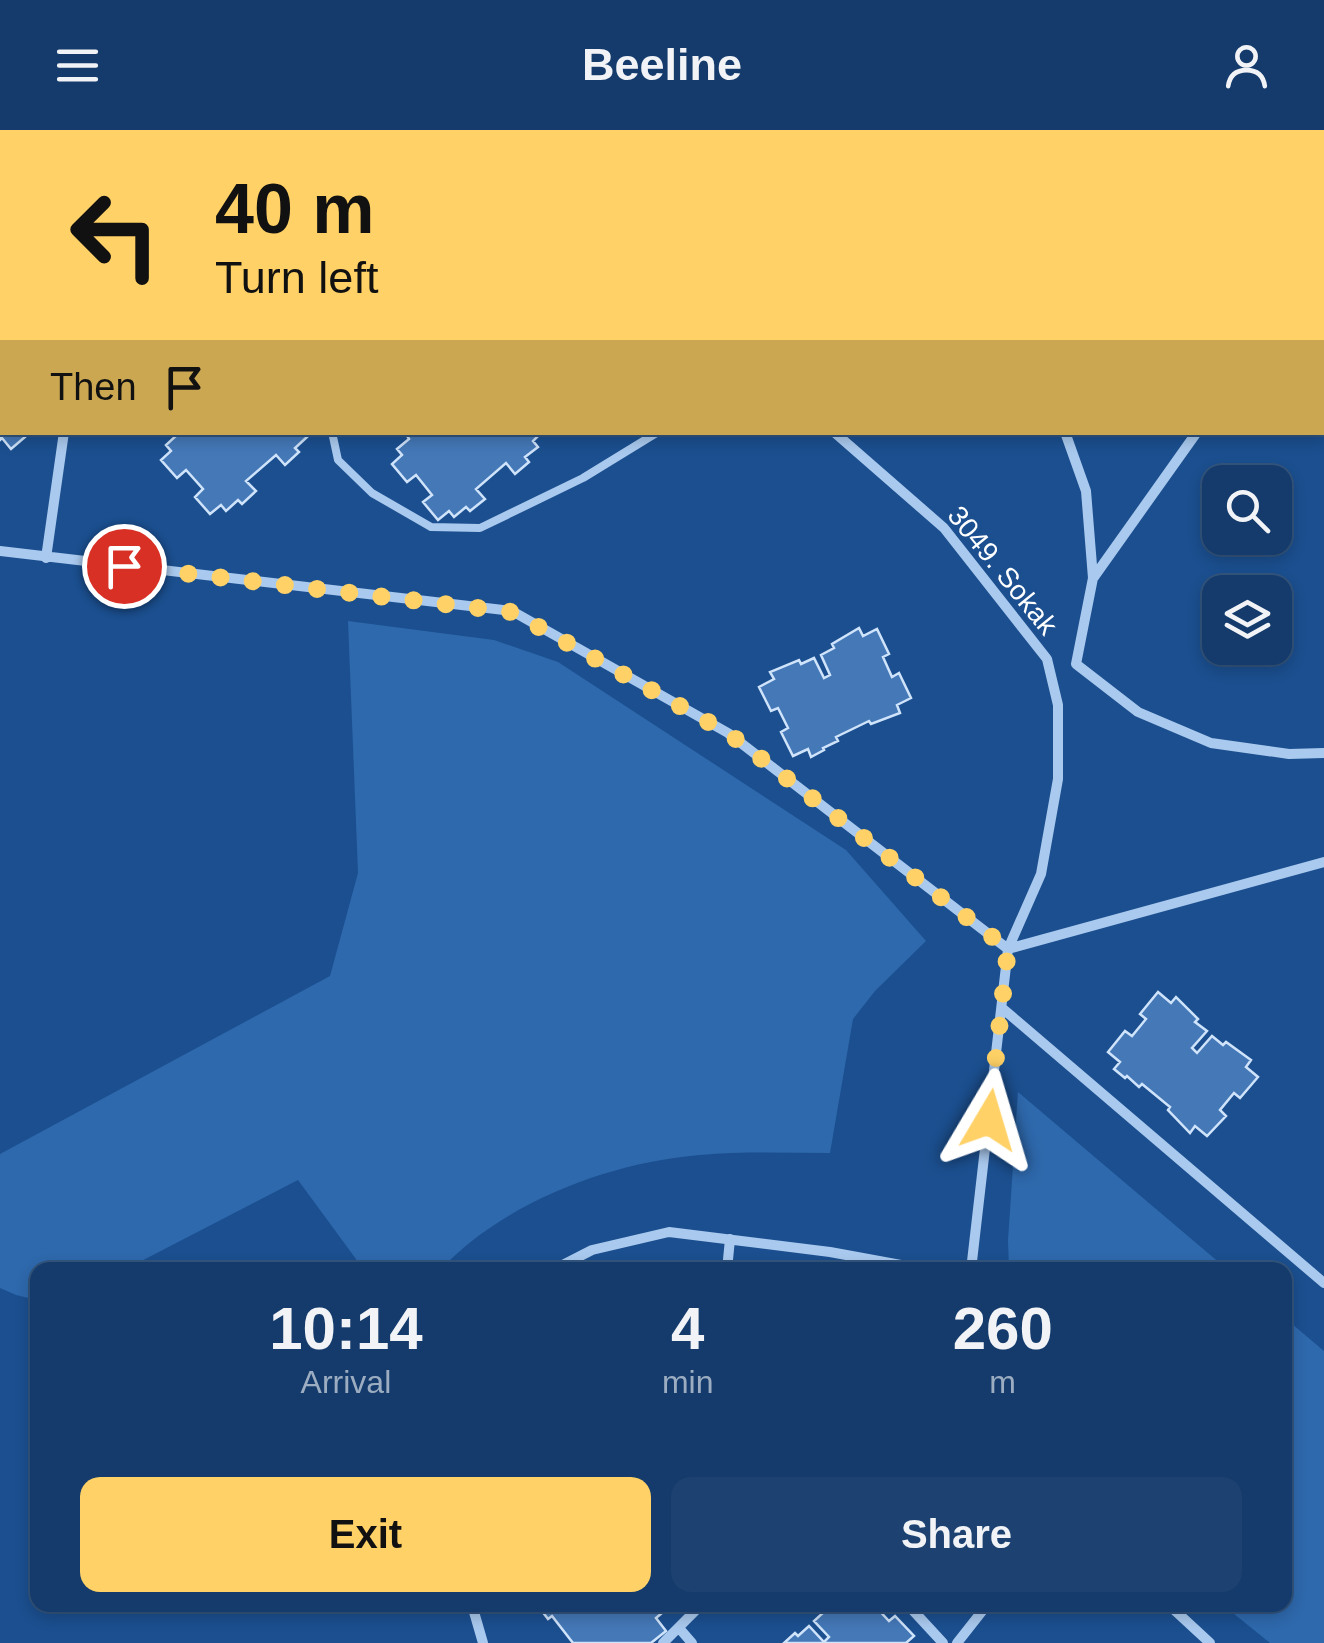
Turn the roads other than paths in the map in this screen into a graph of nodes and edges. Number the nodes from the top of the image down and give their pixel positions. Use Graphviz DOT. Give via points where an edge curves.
graph roads {
  1 [pos="64,435"];
  2 [pos="333,435"];
  3 [pos="653,435"];
  4 [pos="837,435"];
  5 [pos="1066,435"];
  6 [pos="1195,435"];
  7 [pos="0,551"];
  8 [pos="46,558"];
  9 [pos="1093,578"];
  10 [pos="1324,753"];
  11 [pos="1324,862"];
  12 [pos="1008,949"];
  13 [pos="1002,1008"];
  14 [pos="730,1239"];
  15 [pos="569,1262"];
  16 [pos="728,1262"];
  17 [pos="884,1262"];
  18 [pos="972,1262"];
  19 [pos="1324,1283"];
  20 [pos="474,1612"];
  21 [pos="694,1612"];
  22 [pos="914,1612"];
  23 [pos="981,1612"];
  24 [pos="1177,1612"];
  25 [pos="679,1628"];
  26 [pos="484,1643"];
  27 [pos="662,1643"];
  28 [pos="692,1643"];
  29 [pos="942,1643"];
  30 [pos="957,1643"];
  31 [pos="1210,1643"];
  1 -- 8 [label="street"];
  2 -- 3 [label="lane" via="338,460 372,494 430,527 480,528"];
  4 -- 12 [label="street, 3049. Sokak" via="944,528 1046,660 1058,705 1058,779 1040,874"];
  5 -- 9 [label="street" via="1086,491"];
  6 -- 9 [label="street"];
  7 -- 8 [label="street"];
  8 -- 12 [label="street" via="512,612 728,733"];
  9 -- 10 [label="street" via="1076,664 1138,712 1212,743"];
  11 -- 12 [label="street"];
  12 -- 13 [label="street, 3049. Sokak"];
  13 -- 18 [label="street, 3049. Sokak"];
  13 -- 19 [label="street"];
  14 -- 15 [label="street" via="669,1232"];
  14 -- 16 [label="street"];
  14 -- 17 [label="street"];
  20 -- 26 [label="street"];
  21 -- 25 [label="street"];
  22 -- 29 [label="street"];
  23 -- 30 [label="street"];
  24 -- 31 [label="street"];
  25 -- 27 [label="street"];
  25 -- 28 [label="street"];
}
